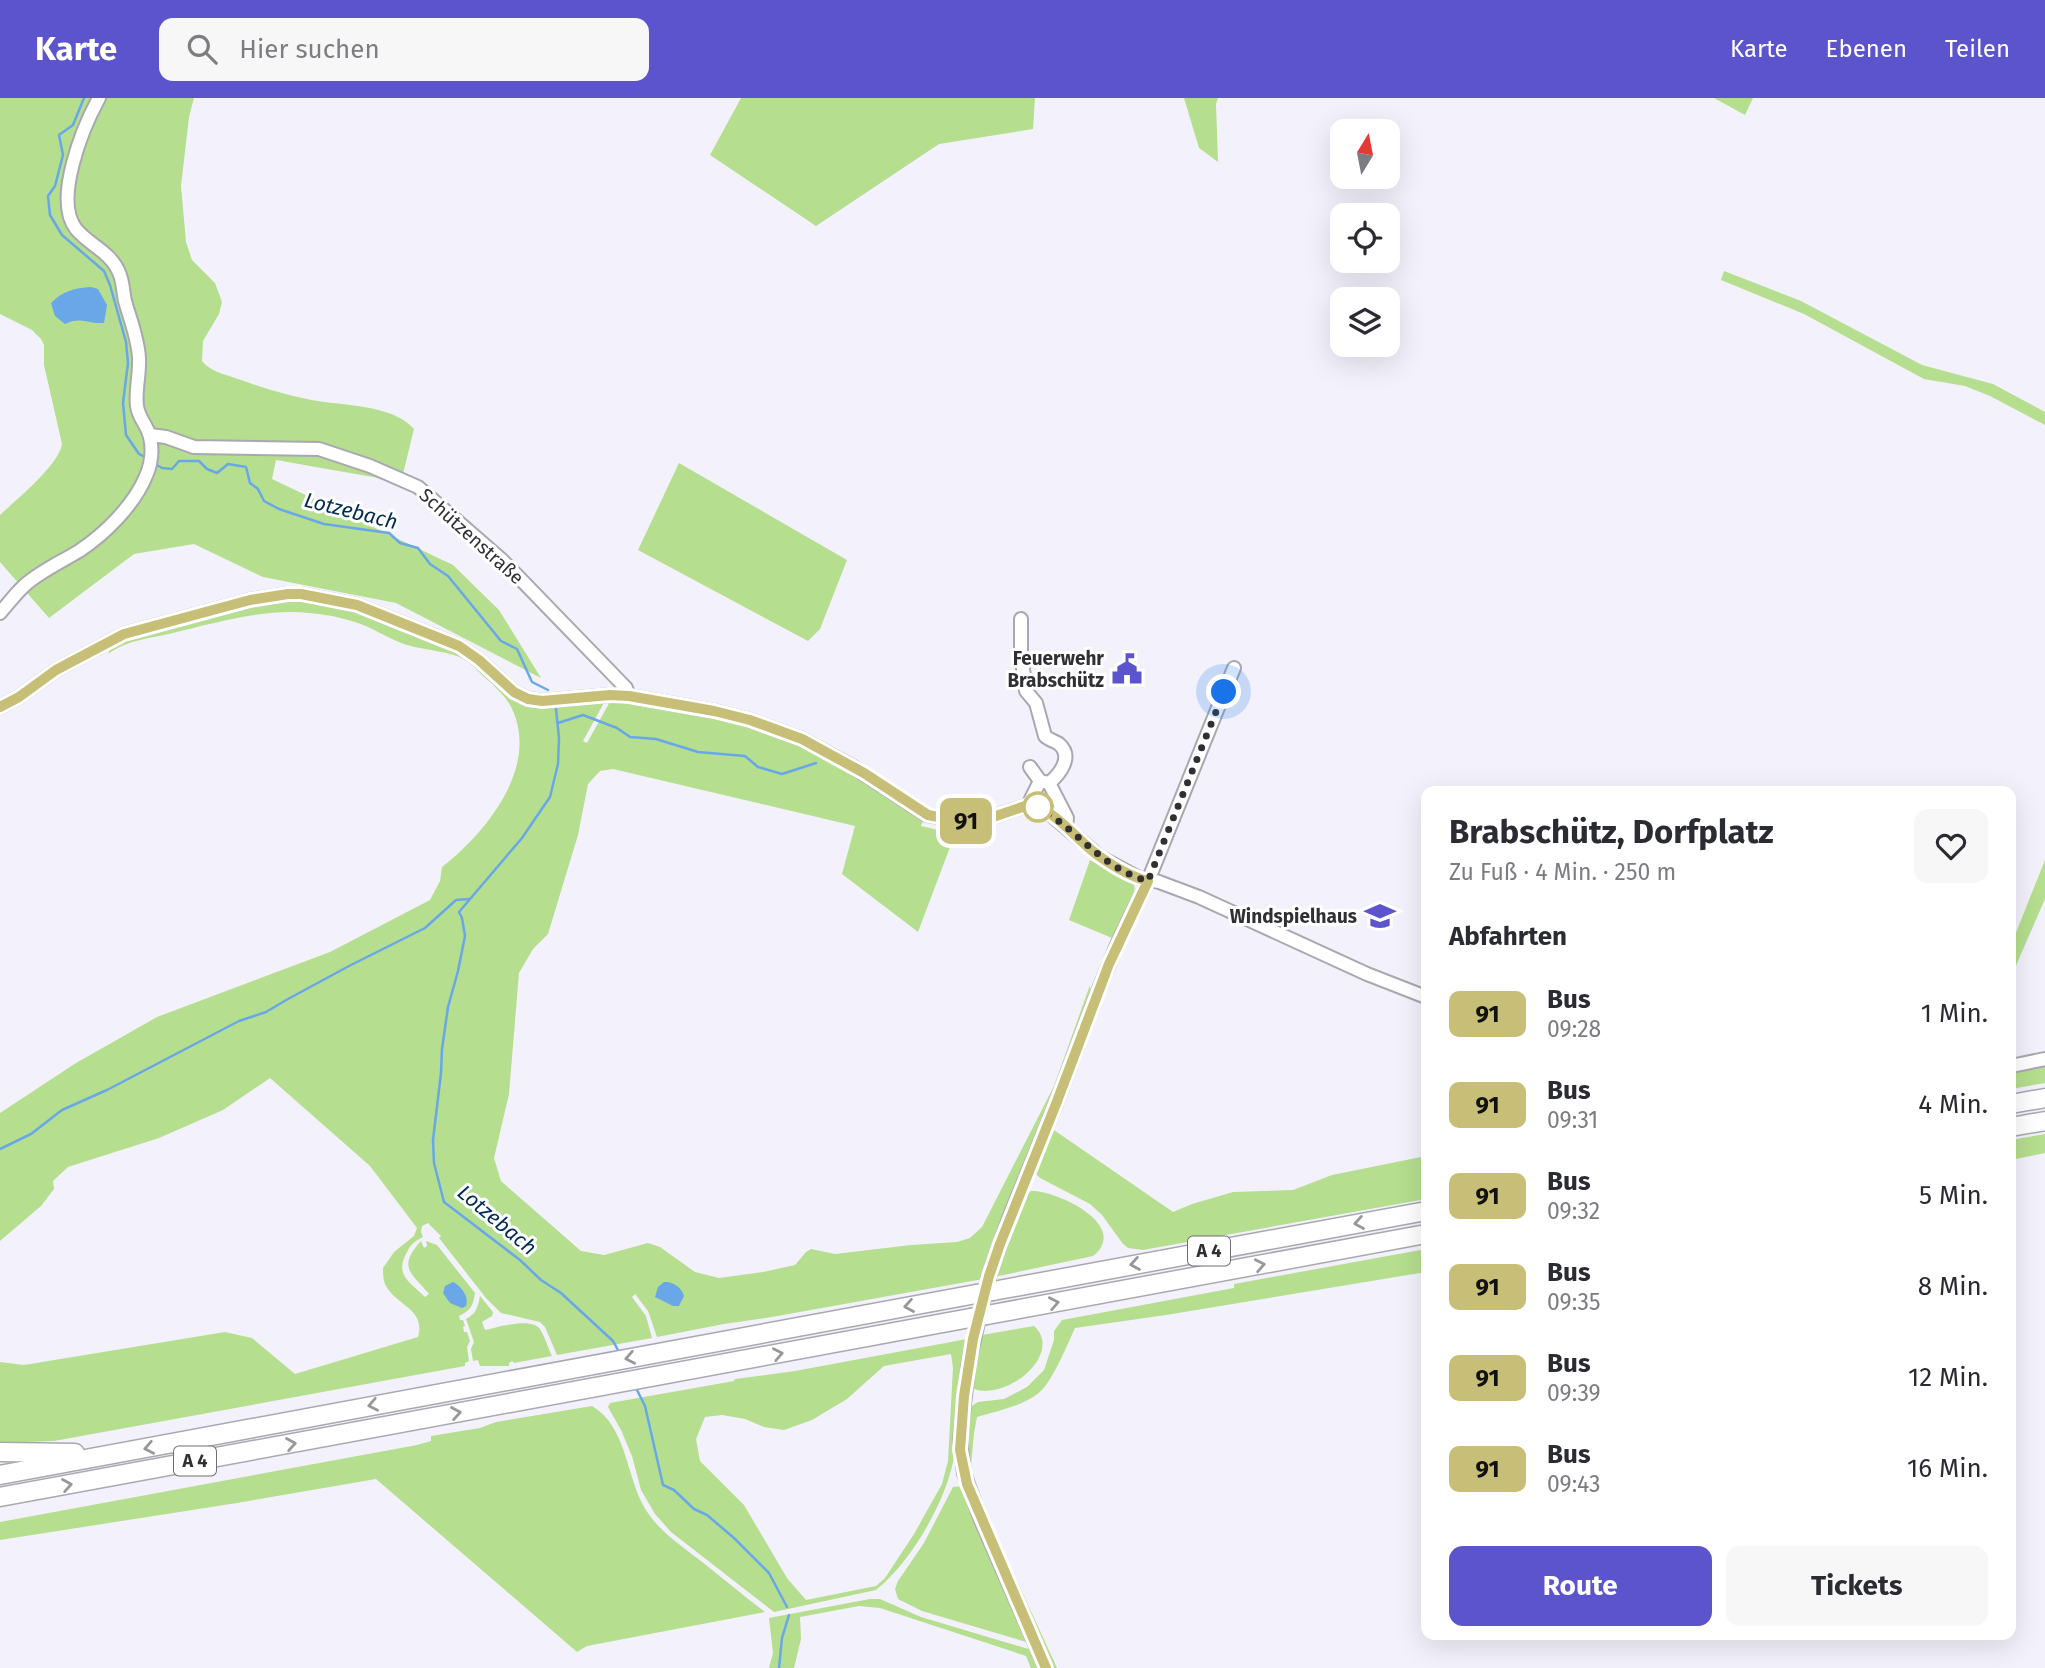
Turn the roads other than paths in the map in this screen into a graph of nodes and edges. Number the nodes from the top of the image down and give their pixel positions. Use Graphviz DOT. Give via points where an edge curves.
graph roads {
  1 [pos="99,98"];
  2 [pos="150,435"];
  3 [pos="0,613"];
  4 [pos="1021,619"];
  5 [pos="1234,668"];
  6 [pos="629,696"];
  7 [pos="0,707"];
  8 [pos="1030,766"];
  9 [pos="1045,782"];
  10 [pos="1028,805"];
  11 [pos="1066,827"];
  12 [pos="1148,881"];
  13 [pos="1421,995"];
  14 [pos="2045,1059"];
  15 [pos="2016,1065"];
  16 [pos="2045,1098"];
  17 [pos="2016,1103"];
  18 [pos="2045,1121"];
  19 [pos="2016,1126"];
  20 [pos="1421,1212"];
  21 [pos="1421,1235"];
  22 [pos="0,1452"];
  23 [pos="121,1453"];
  24 [pos="0,1475"];
  25 [pos="0,1497"];
  26 [pos="1046,1668"];
  1 -- 2 [label="street" via="79,138 66,195 77,229 111,258 121,276 137,341 138,412"];
  2 -- 3 [label="street" via="146,477 125,508 90,542 23,587"];
  2 -- 6 [label="street, Schützenstraße" via="194,447 319,449 418,487 502,561"];
  4 -- 9 [label="street" via="1026,691 1036,703 1045,736 1063,750 1065,761 1059,775"];
  5 -- 12 [label="street"];
  6 -- 7 [label="street" via="528,699 459,646 357,605 288,594 124,634"];
  6 -- 10 [label="street" via="714,711 780,730 852,766 928,815 960,821 987,819"];
  8 -- 9 [label="street"];
  9 -- 10 [label="street"];
  9 -- 11 [label="street" via="1067,818"];
  10 -- 11 [label="street" via="1049,813"];
  11 -- 12 [label="street" via="1100,857"];
  12 -- 13 [label="street" via="1199,897"];
  12 -- 26 [label="street" via="1109,964 1000,1244 973,1339 964,1396 960,1450 967,1484"];
  14 -- 15 [label="street"];
  16 -- 17 [label="highway"];
  18 -- 19 [label="highway"];
  20 -- 23 [label="highway, A 4, one-way"];
  25 -- 21 [label="highway, A 4, one-way"];
  22 -- 23 [label="highway"];
  23 -- 24 [label="highway, A 4"];
}
